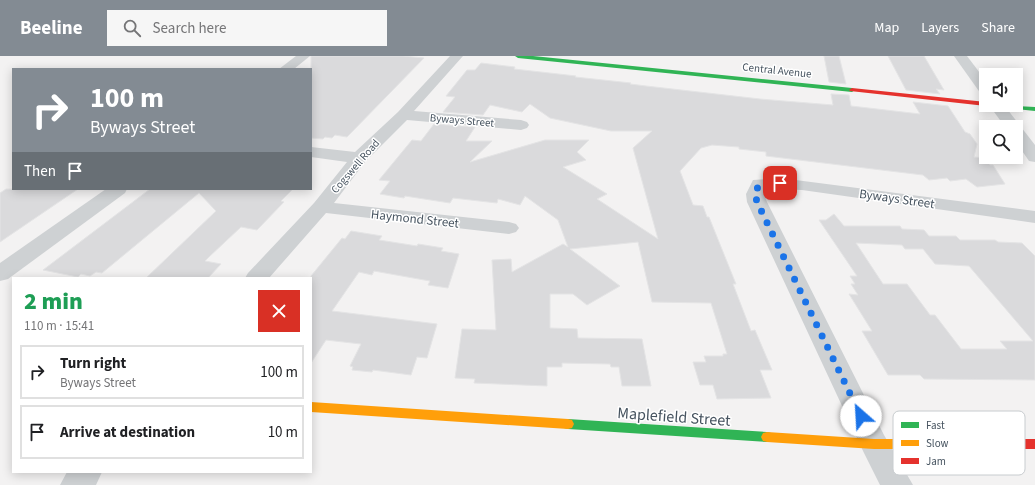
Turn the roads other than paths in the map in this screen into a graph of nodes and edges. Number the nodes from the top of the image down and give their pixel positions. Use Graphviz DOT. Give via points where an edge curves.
graph roads {
  1 [pos="304,56"];
  2 [pos="457,56"];
  3 [pos="518,56"];
  4 [pos="960,56"];
  5 [pos="287,68"];
  6 [pos="979,82"];
  7 [pos="979,103"];
  8 [pos="1023,108"];
  9 [pos="1035,109"];
  10 [pos="1001,112"];
  11 [pos="403,115"];
  12 [pos="1008,120"];
  13 [pos="521,125"];
  14 [pos="1023,141"];
  15 [pos="312,152"];
  16 [pos="1035,157"];
  17 [pos="359,158"];
  18 [pos="117,190"];
  19 [pos="321,207"];
  20 [pos="1035,217"];
  21 [pos="509,228"];
  22 [pos="0,274"];
  23 [pos="257,277"];
  24 [pos="312,407"];
  25 [pos="874,444"];
  26 [pos="893,444"];
  27 [pos="86,473"];
  28 [pos="76,485"];
  29 [pos="897,485"];
  1 -- 5 [label="street"];
  2 -- 11 [label="street, Cogswell Road"];
  3 -- 7 [label="street, Central Avenue"];
  4 -- 6 [label="street"];
  8 -- 9 [label="street"];
  10 -- 12 [label="street"];
  11 -- 13 [label="street, Byways Street"];
  11 -- 17 [label="street, Cogswell Road"];
  14 -- 16 [label="street"];
  15 -- 17 [label="street"];
  17 -- 19 [label="street, Cogswell Road"];
  18 -- 22 [label="street"];
  19 -- 21 [label="street, Haymond Street"];
  19 -- 23 [label="street, Cogswell Road"];
  20 -- 25 [label="street, Byways Street" via="802,184 759,184 755,194 757,202"];
  24 -- 25 [label="street, Maplefield Street"];
  25 -- 26 [label="street, Maplefield Street"];
  25 -- 29 [label="street"];
  27 -- 28 [label="street"];
}
